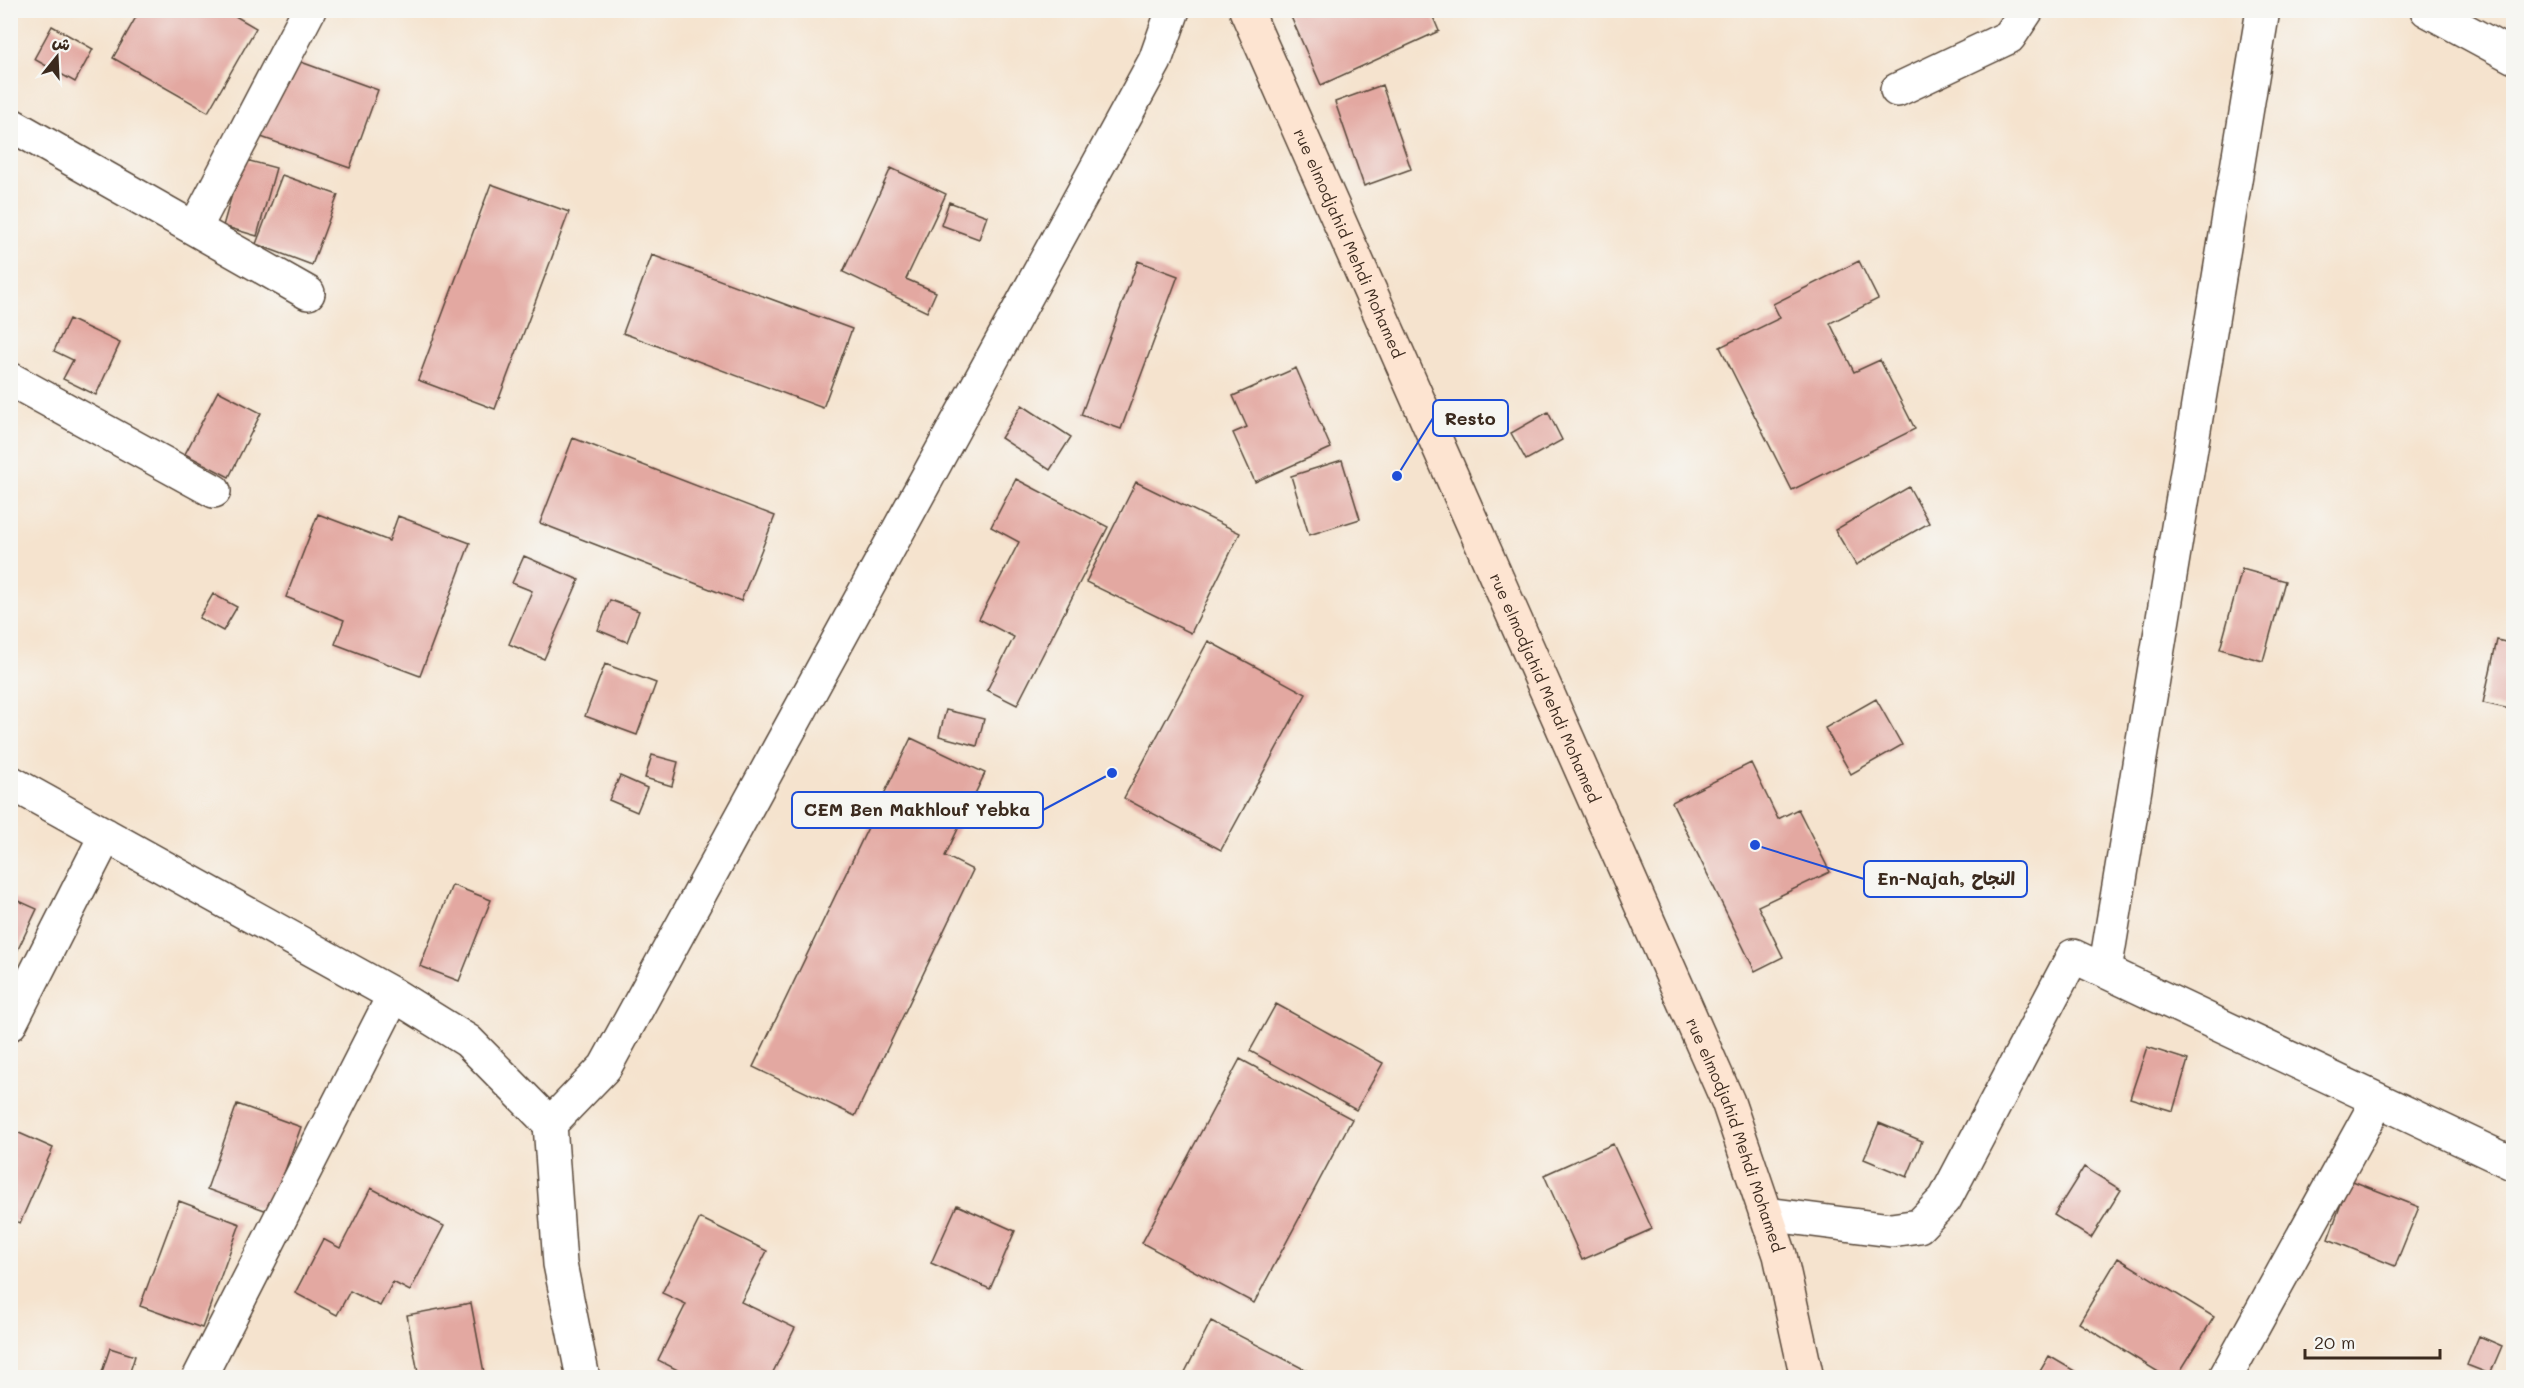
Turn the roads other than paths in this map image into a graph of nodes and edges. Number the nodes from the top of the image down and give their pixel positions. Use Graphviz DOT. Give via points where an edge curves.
graph roads {
  1 [pos="309,10"];
  2 [pos="1173,10"];
  3 [pos="1246,10"];
  4 [pos="2027,10"];
  5 [pos="2263,10"];
  6 [pos="2427,10"];
  7 [pos="2514,57"];
  8 [pos="1897,90"];
  9 [pos="10,124"];
  10 [pos="195,228"];
  11 [pos="308,293"];
  12 [pos="10,379"];
  13 [pos="214,492"];
  14 [pos="10,782"];
  15 [pos="106,835"];
  16 [pos="2105,971"];
  17 [pos="394,995"];
  18 [pos="10,1024"];
  19 [pos="2379,1100"];
  20 [pos="550,1124"];
  21 [pos="2514,1164"];
  22 [pos="1766,1214"];
  23 [pos="199,1377"];
  24 [pos="583,1377"];
  25 [pos="1807,1377"];
  26 [pos="2225,1377"];
  1 -- 10 [label="street"];
  2 -- 20 [label="street" via="1155,61 605,1067"];
  3 -- 22 [label="main road, rue elmodjahid Mehdi Mohamed" via="1728,1102"];
  4 -- 8 [label="street" via="2009,37"];
  5 -- 16 [label="street"];
  6 -- 7 [label="street"];
  9 -- 10 [label="street"];
  10 -- 11 [label="street"];
  12 -- 13 [label="street"];
  14 -- 15 [label="street"];
  15 -- 17 [label="street"];
  15 -- 18 [label="street"];
  16 -- 19 [label="street"];
  16 -- 22 [label="street" via="2073,956 1945,1199 1918,1226 1891,1230"];
  17 -- 20 [label="street" via="468,1041"];
  17 -- 23 [label="street"];
  19 -- 21 [label="street"];
  19 -- 26 [label="street"];
  20 -- 24 [label="street" via="560,1264"];
  22 -- 25 [label="main road, rue elmodjahid Mehdi Mohamed" via="1780,1256"];
}
